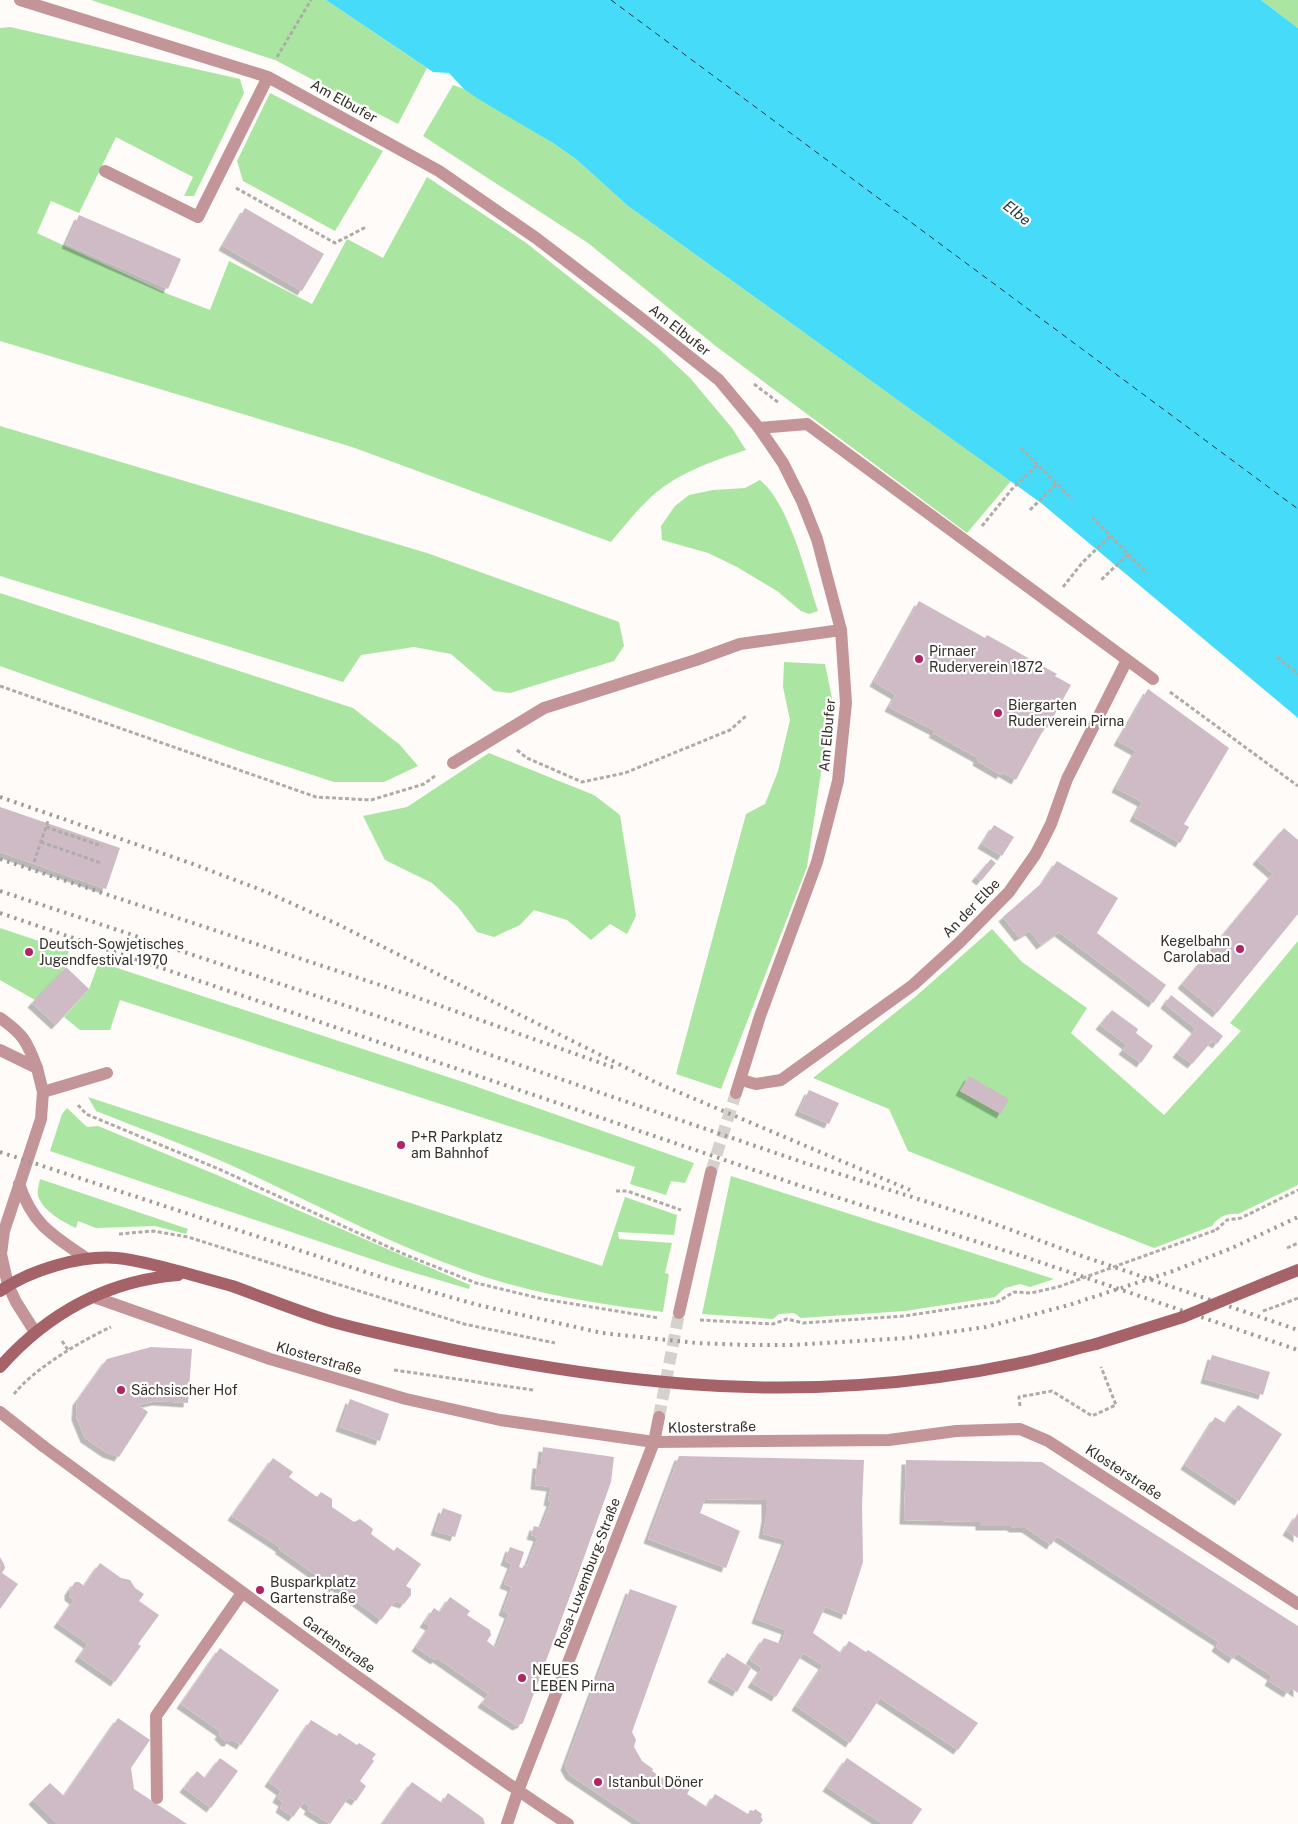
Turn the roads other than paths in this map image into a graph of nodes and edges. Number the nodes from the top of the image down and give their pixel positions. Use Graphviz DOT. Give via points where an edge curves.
graph roads {
  1 [pos="20,0"];
  2 [pos="268,77"];
  3 [pos="105,171"];
  4 [pos="759,428"];
  5 [pos="841,630"];
  6 [pos="1127,660"];
  7 [pos="1153,679"];
  8 [pos="453,763"];
  9 [pos="0,1018"];
  10 [pos="0,1050"];
  11 [pos="37,1068"];
  12 [pos="107,1073"];
  13 [pos="741,1080"];
  14 [pos="43,1092"];
  15 [pos="736,1093"];
  16 [pos="712,1172"];
  17 [pos="19,1184"];
  18 [pos="86,1258"];
  19 [pos="1298,1270"];
  20 [pos="188,1274"];
  21 [pos="4,1288"];
  22 [pos="94,1297"];
  23 [pos="679,1313"];
  24 [pos="34,1332"];
  25 [pos="0,1367"];
  26 [pos="0,1412"];
  27 [pos="659,1417"];
  28 [pos="654,1442"];
  29 [pos="242,1593"];
  30 [pos="1298,1604"];
  31 [pos="518,1791"];
  32 [pos="157,1798"];
  33 [pos="506,1824"];
  34 [pos="568,1824"];
  1 -- 2 [label="street, Am Elbufer"];
  2 -- 3 [label="street" via="198,217"];
  2 -- 4 [label="street, Am Elbufer" via="439,171 536,238 719,380"];
  4 -- 5 [label="street, Am Elbufer" via="783,463 802,501 817,539"];
  4 -- 6 [label="street" via="806,424"];
  5 -- 8 [label="street" via="740,644 544,708"];
  5 -- 13 [label="street, Am Elbufer" via="846,702 838,780 817,862 760,1016"];
  6 -- 7 [label="street"];
  6 -- 13 [label="street, An der Elbe" via="1067,779 1043,840 1009,892 960,943 913,985 780,1080 756,1084"];
  9 -- 11 [label="street" via="22,1036 30,1047"];
  10 -- 11 [label="street"];
  11 -- 14 [label="street"];
  12 -- 14 [label="street"];
  13 -- 15 [label="street"];
  14 -- 17 [label="street" via="41,1119"];
  16 -- 23 [label="street"];
  17 -- 18 [label="street" via="30,1210 44,1229"];
  17 -- 21 [label="street" via="1,1246"];
  18 -- 20 [label="main road" via="139,1261"];
  18 -- 21 [label="main road" via="64,1263"];
  19 -- 20 [label="main road, bridge" via="1183,1316 1030,1361 910,1380 791,1388 596,1376 491,1358 330,1321"];
  20 -- 22 [label="main road" via="122,1285"];
  21 -- 24 [label="street"];
  22 -- 24 [label="main road"];
  22 -- 28 [label="street, Klosterstraße" via="270,1359 406,1399 500,1420"];
  24 -- 25 [label="main road"];
  26 -- 29 [label="street, Gartenstraße"];
  27 -- 28 [label="street, Rosa-Luxemburg-Straße"];
  28 -- 30 [label="street, Klosterstraße" via="889,1440 1020,1429 1048,1441"];
  28 -- 31 [label="street, Rosa-Luxemburg-Straße"];
  29 -- 31 [label="street, Gartenstraße"];
  29 -- 32 [label="street" via="156,1716"];
  31 -- 33 [label="street, Rosa-Luxemburg-Straße"];
  31 -- 34 [label="street, Gartenstraße"];
}
